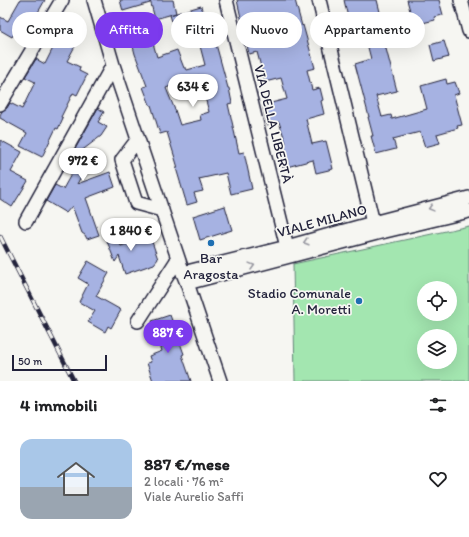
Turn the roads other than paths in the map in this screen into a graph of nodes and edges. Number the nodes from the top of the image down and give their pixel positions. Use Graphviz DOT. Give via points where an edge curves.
graph roads {
  1 [pos="62,0"];
  2 [pos="94,0"];
  3 [pos="226,0"];
  4 [pos="319,0"];
  5 [pos="461,0"];
  6 [pos="469,32"];
  7 [pos="113,65"];
  8 [pos="0,104"];
  9 [pos="138,140"];
  10 [pos="469,198"];
  11 [pos="162,210"];
  12 [pos="469,211"];
  13 [pos="26,221"];
  14 [pos="375,228"];
  15 [pos="288,252"];
  16 [pos="178,259"];
  17 [pos="185,278"];
  18 [pos="138,321"];
  19 [pos="220,381"];
  1 -- 8 [label="street"];
  2 -- 7 [label="street"];
  3 -- 15 [label="street, VIA DELLA LIBERTÀ"];
  4 -- 14 [label="street"];
  5 -- 6 [label="street"];
  7 -- 9 [label="street"];
  7 -- 13 [label="street"];
  9 -- 11 [label="street"];
  9 -- 11 [label="street" via="122,160 136,203"];
  10 -- 14 [label="street, VIALE MILANO, one-way"];
  11 -- 16 [label="street"];
  12 -- 14 [label="street, VIALE MILANO"];
  14 -- 15 [label="street, VIALE MILANO"];
  15 -- 17 [label="street, VIALE MILANO"];
  16 -- 17 [label="street"];
  16 -- 18 [label="street"];
  17 -- 19 [label="street"];
}
